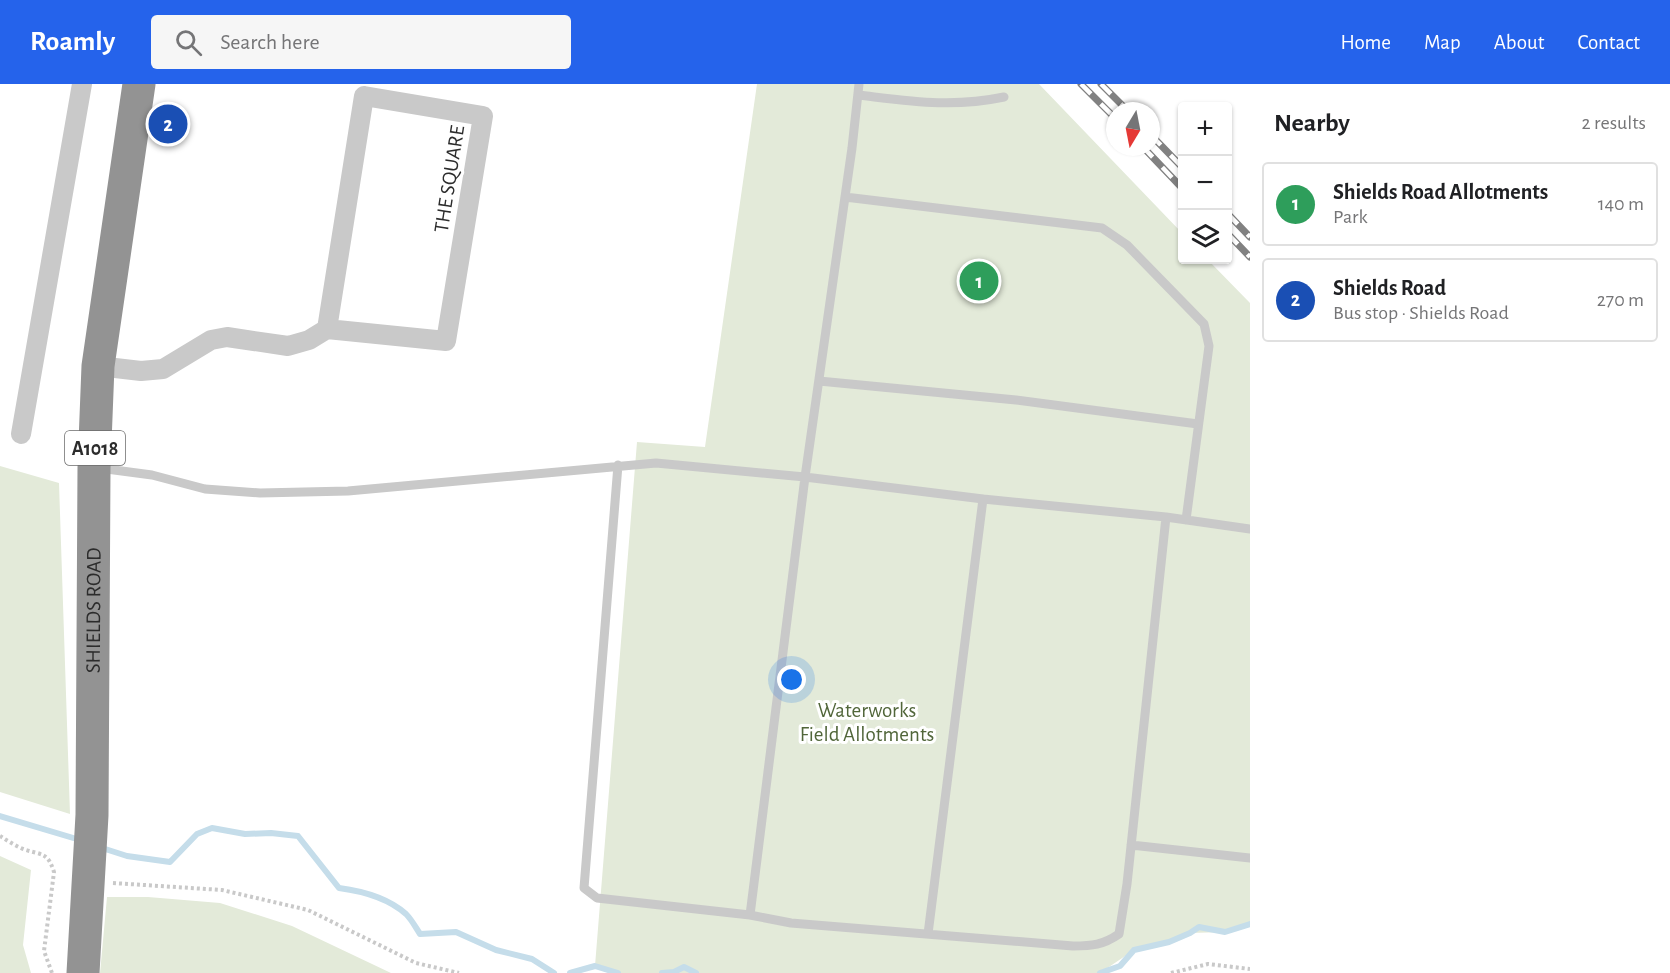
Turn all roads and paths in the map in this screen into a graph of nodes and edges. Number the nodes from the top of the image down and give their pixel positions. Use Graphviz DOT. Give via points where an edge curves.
graph roads {
  1 [pos="82,84"];
  2 [pos="139,84"];
  3 [pos="859,84"];
  4 [pos="858,95"];
  5 [pos="1004,98"];
  6 [pos="845,196"];
  7 [pos="327,328"];
  8 [pos="98,366"];
  9 [pos="819,381"];
  10 [pos="1198,424"];
  11 [pos="21,434"];
  12 [pos="618,465"];
  13 [pos="94,468"];
  14 [pos="805,477"];
  15 [pos="982,499"];
  16 [pos="1166,517"];
  17 [pos="1186,520"];
  18 [pos="1250,529"];
  19 [pos="0,836"];
  20 [pos="1131,845"];
  21 [pos="1250,858"];
  22 [pos="90,872"];
  23 [pos="750,915"];
  24 [pos="928,933"];
  25 [pos="1250,969"];
  26 [pos="52,973"];
  27 [pos="83,973"];
  28 [pos="459,973"];
  29 [pos="1171,973"];
  1 -- 11 [label="street"];
  2 -- 8 [label="highway, SHIELDS ROAD / A1018"];
  3 -- 4 [label="lane"];
  4 -- 5 [label="lane" via="938,104"];
  4 -- 6 [label="lane"];
  6 -- 9 [label="lane"];
  6 -- 10 [label="lane" via="1102,228 1127,245 1204,324 1209,346"];
  7 -- 7 [label="street, THE SQUARE" via="364,96 483,117 446,341"];
  7 -- 8 [label="street" via="309,340 288,346 227,337 211,340 163,369 141,371"];
  8 -- 13 [label="highway, SHIELDS ROAD / A1018"];
  9 -- 10 [label="lane" via="1016,400"];
  9 -- 14 [label="lane"];
  10 -- 17 [label="lane"];
  12 -- 13 [label="lane" via="348,491 260,493 205,489 152,475"];
  12 -- 14 [label="lane" via="656,463"];
  12 -- 23 [label="lane" via="584,888 597,898"];
  13 -- 22 [label="highway, SHIELDS ROAD / A1018"];
  14 -- 15 [label="lane"];
  14 -- 23 [label="lane"];
  15 -- 16 [label="lane"];
  15 -- 24 [label="lane"];
  16 -- 17 [label="lane"];
  16 -- 20 [label="lane"];
  17 -- 18 [label="lane"];
  19 -- 26 [label="path" via="50,860 54,872 44,951"];
  20 -- 21 [label="lane"];
  20 -- 24 [label="lane" via="1119,934 1107,943 1054,945"];
  22 -- 27 [label="highway, SHIELDS ROAD / A1018"];
  22 -- 28 [label="path" via="222,890 308,910 416,963"];
  23 -- 24 [label="lane" via="791,923"];
  25 -- 29 [label="path" via="1208,964"];
}
